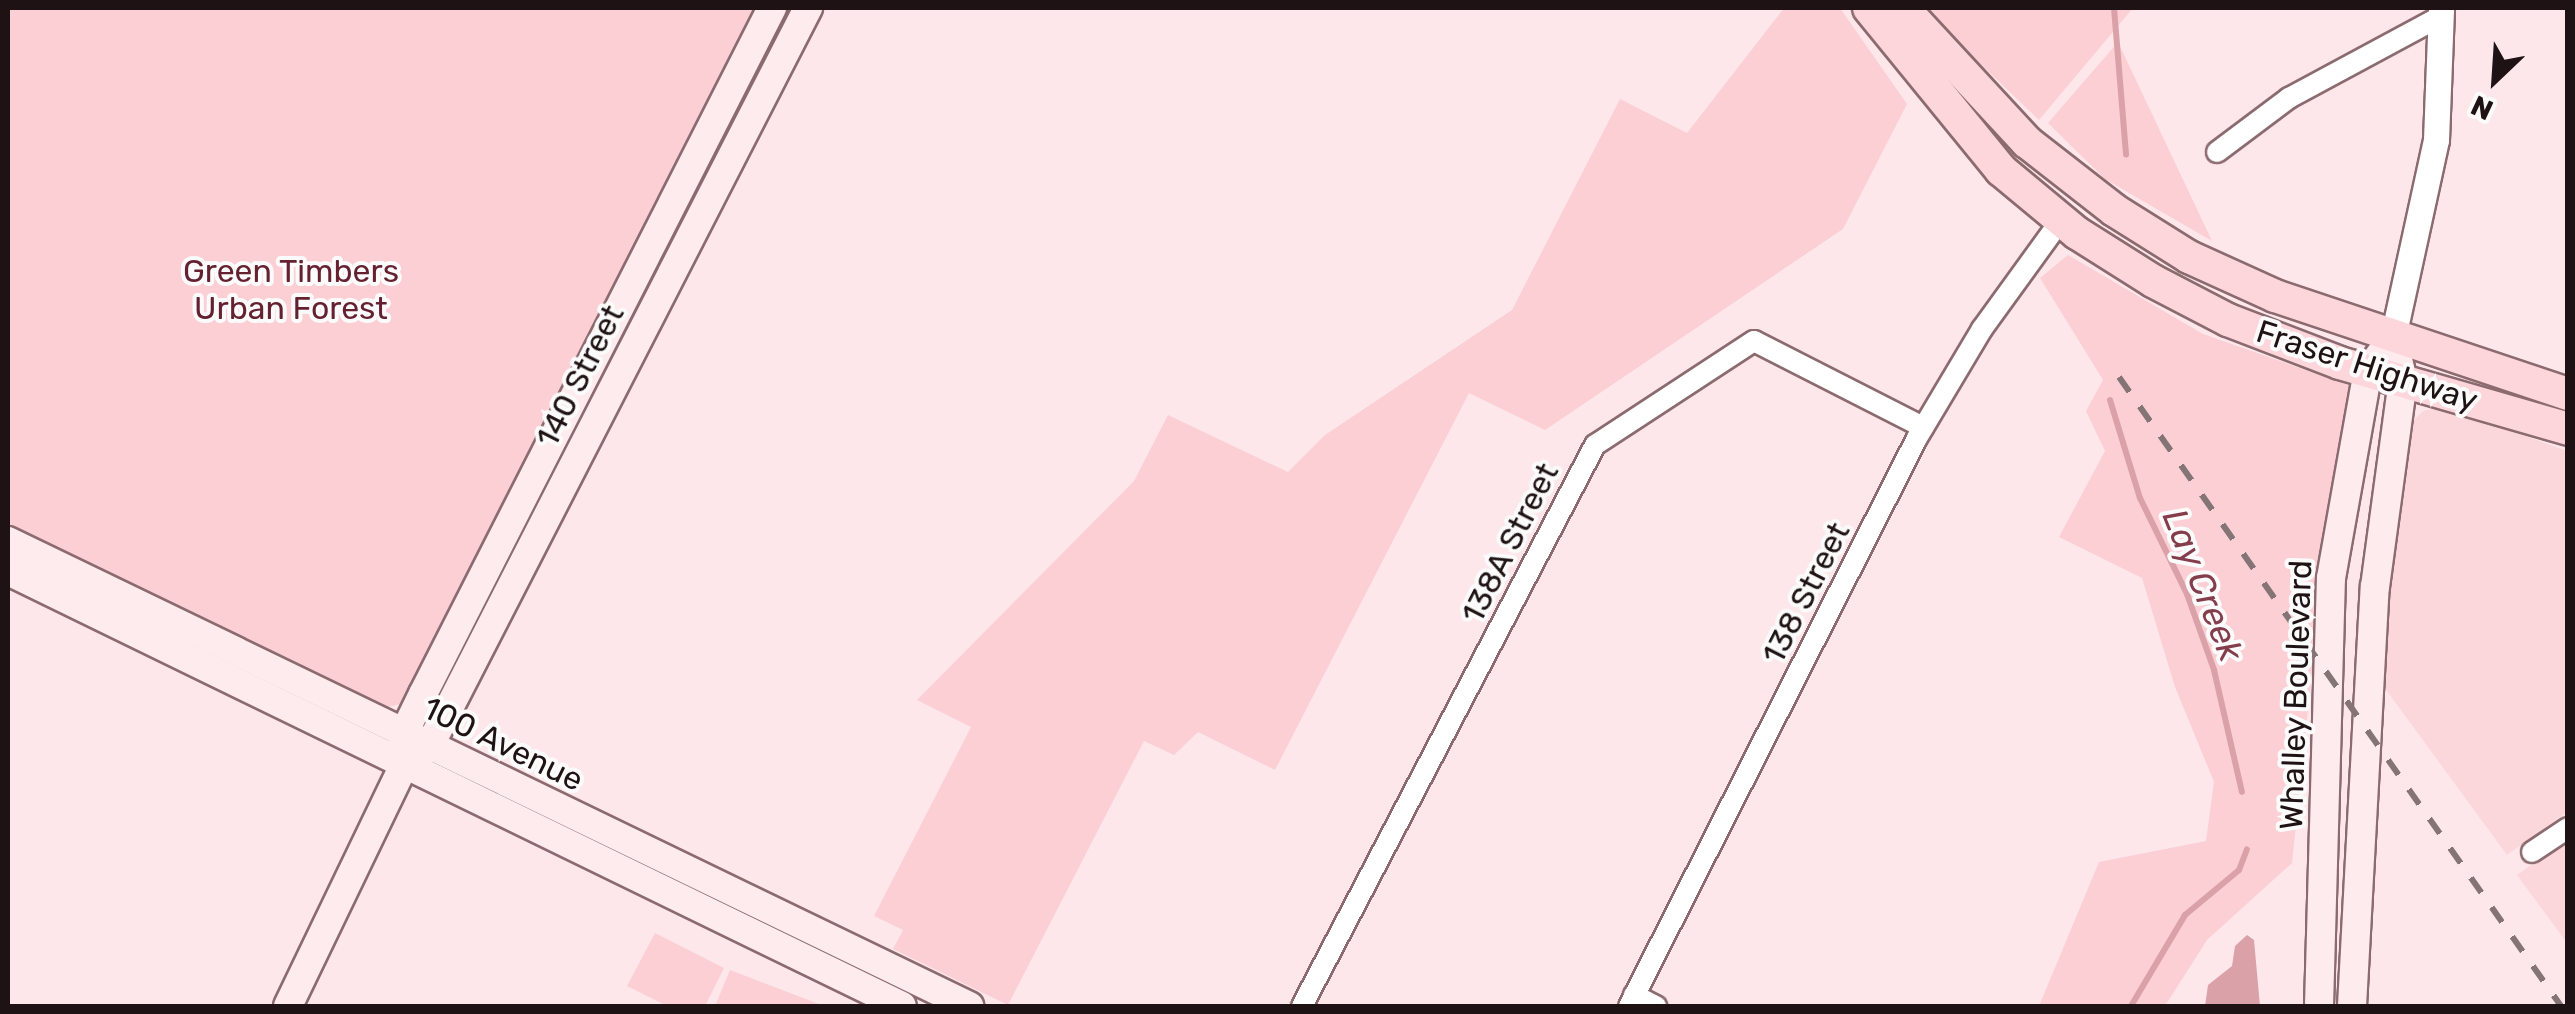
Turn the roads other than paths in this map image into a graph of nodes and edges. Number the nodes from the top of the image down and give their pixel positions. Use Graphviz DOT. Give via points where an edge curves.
graph roads {
  1 [pos="772,8"];
  2 [pos="808,8"];
  3 [pos="1869,8"];
  4 [pos="1904,8"];
  5 [pos="2441,12"];
  6 [pos="2217,152"];
  7 [pos="2060,220"];
  8 [pos="2393,337"];
  9 [pos="2368,371"];
  10 [pos="2402,380"];
  11 [pos="2568,394"];
  12 [pos="1924,427"];
  13 [pos="2568,429"];
  14 [pos="8,541"];
  15 [pos="8,570"];
  16 [pos="403,735"];
  17 [pos="429,747"];
  18 [pos="403,767"];
  19 [pos="2568,828"];
  20 [pos="2532,852"];
  21 [pos="1632,1001"];
  22 [pos="288,1006"];
  23 [pos="902,1006"];
  24 [pos="969,1006"];
  25 [pos="1302,1006"];
  26 [pos="1656,1006"];
  27 [pos="2318,1006"];
  28 [pos="2352,1006"];
  1 -- 16 [label="main road, 140 Street"];
  2 -- 17 [label="main road, 140 Street"];
  3 -- 7 [label="main road, Fraser Highway" via="1978,146"];
  4 -- 8 [label="main road, Fraser Highway" via="1990,109 2114,210 2231,278"];
  5 -- 6 [label="street" via="2289,98"];
  5 -- 8 [label="street, Whalley Boulevard" via="2436,140"];
  7 -- 9 [label="main road, Fraser Highway" via="2193,303"];
  7 -- 12 [label="street, 138 Street" via="1982,329"];
  8 -- 9 [label="main road, Whalley Boulevard"];
  8 -- 10 [label="main road, Whalley Boulevard"];
  8 -- 11 [label="main road, Fraser Highway"];
  9 -- 10 [label="main road, Fraser Highway"];
  9 -- 27 [label="main road, Whalley Boulevard" via="2326,628"];
  10 -- 13 [label="main road, Fraser Highway"];
  10 -- 28 [label="main road, Whalley Boulevard" via="2375,587"];
  12 -- 21 [label="street, 138 Street"];
  12 -- 25 [label="street, 138A Street" via="1754,341 1594,445"];
  14 -- 16 [label="main road, 100 Avenue"];
  15 -- 18 [label="main road, 100 Avenue"];
  16 -- 17 [label="main road, 100 Avenue"];
  16 -- 18 [label="main road, 140 Street"];
  17 -- 18 [label="main road, 140 Street"];
  17 -- 24 [label="main road, 100 Avenue"];
  18 -- 22 [label="main road, 140 Street"];
  18 -- 23 [label="main road, 100 Avenue"];
  19 -- 20 [label="street"];
  21 -- 26 [label="street"];
}
